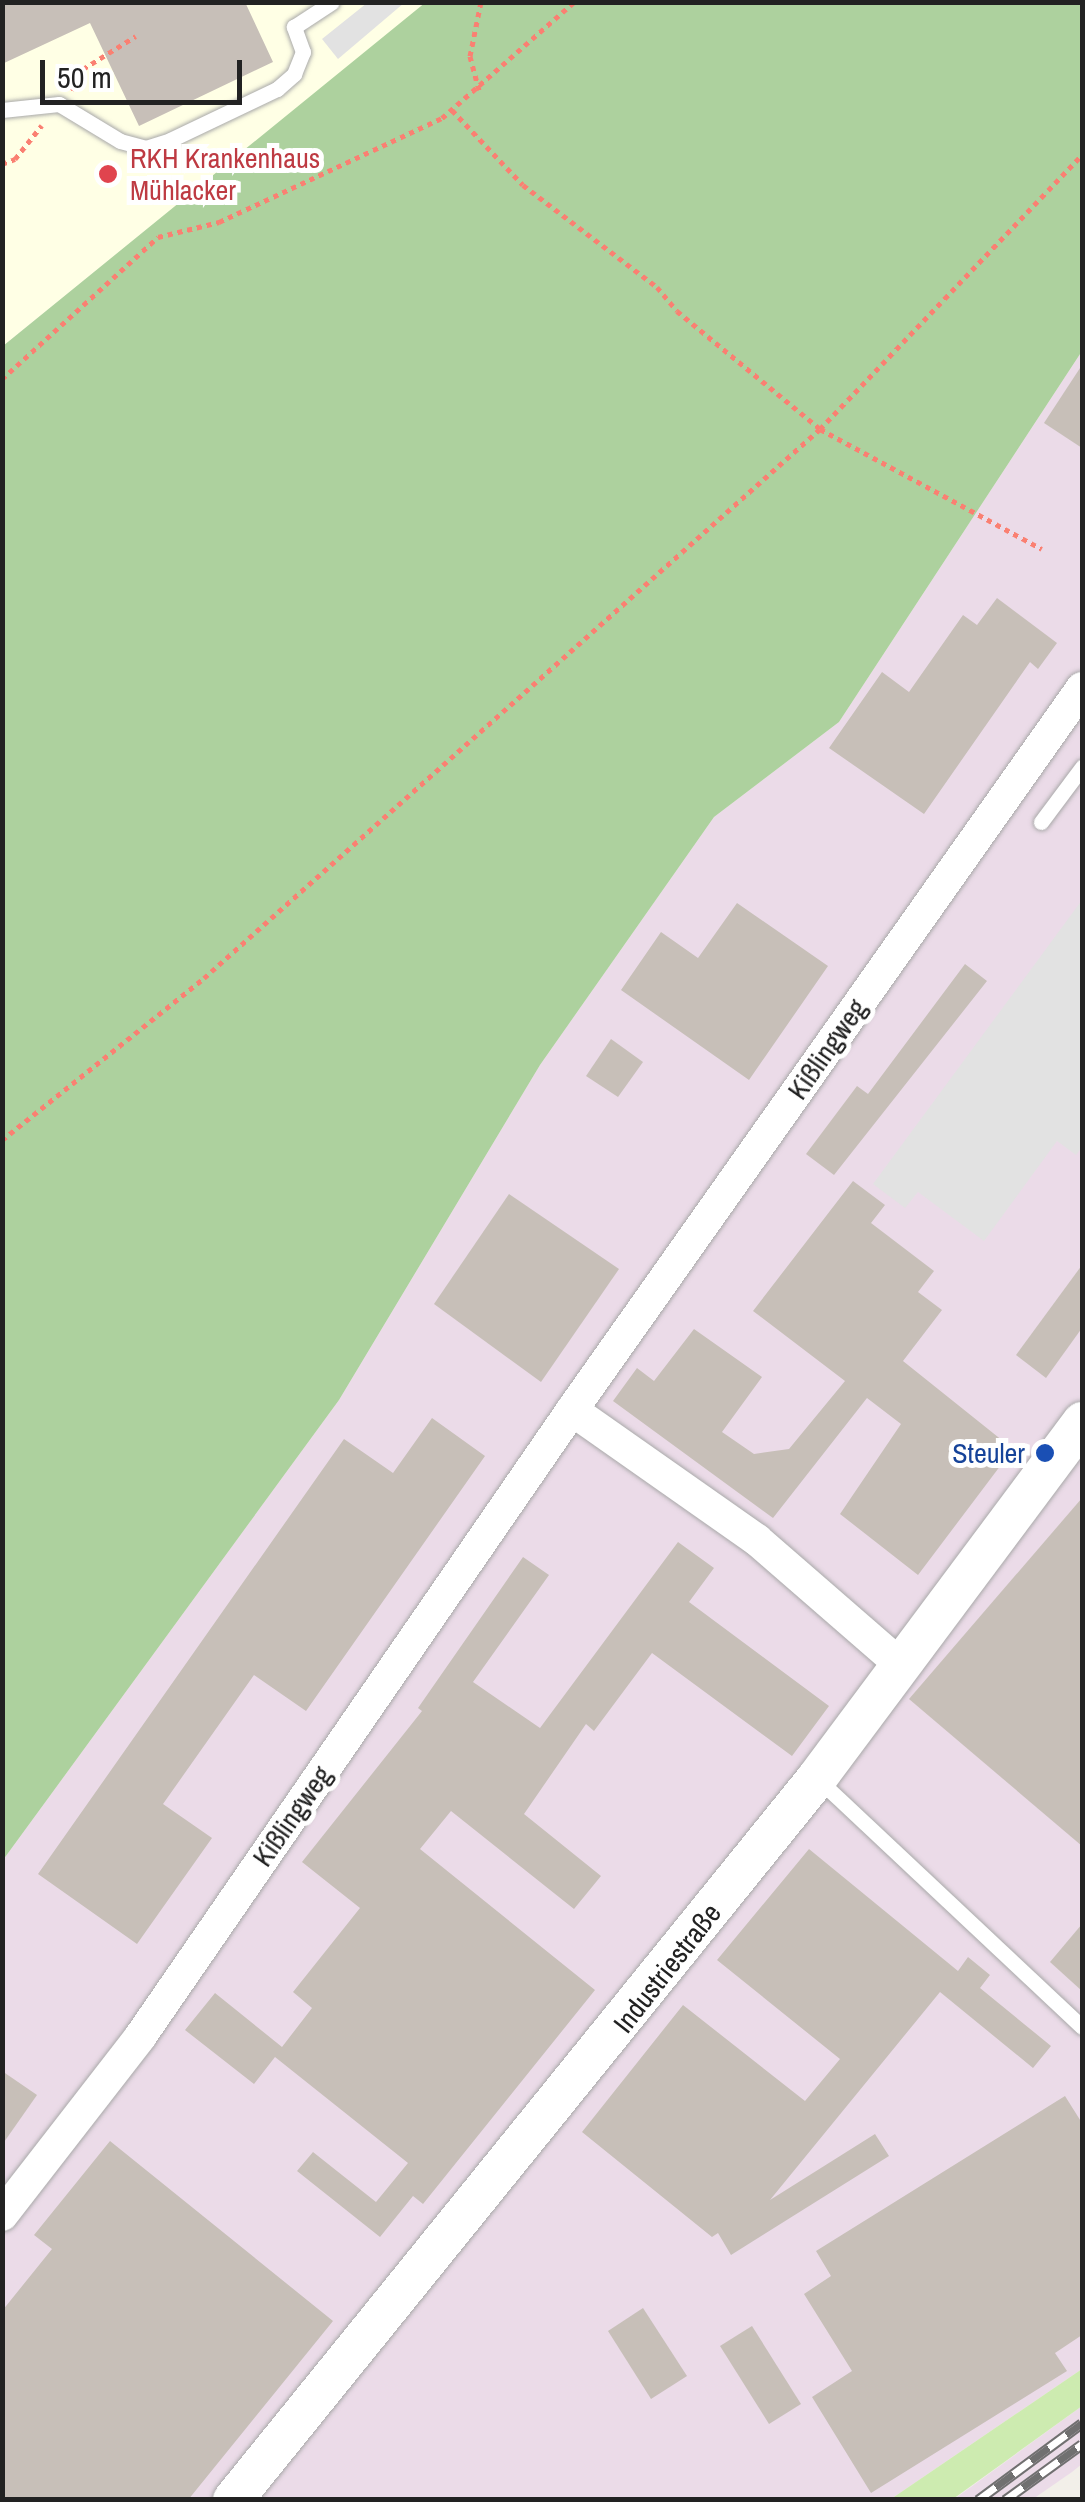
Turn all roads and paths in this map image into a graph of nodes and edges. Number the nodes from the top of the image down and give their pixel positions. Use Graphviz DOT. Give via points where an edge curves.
graph roads {
  1 [pos="332,2"];
  2 [pos="481,2"];
  3 [pos="574,2"];
  4 [pos="136,36"];
  5 [pos="479,90"];
  6 [pos="59,104"];
  7 [pos="2,110"];
  8 [pos="452,110"];
  9 [pos="1082,155"];
  10 [pos="2,164"];
  11 [pos="2,379"];
  12 [pos="820,429"];
  13 [pos="1042,549"];
  14 [pos="1082,688"];
  15 [pos="1082,767"];
  16 [pos="1042,822"];
  17 [pos="2,1140"];
  18 [pos="572,1410"];
  19 [pos="1082,1422"];
  20 [pos="903,1667"];
  21 [pos="817,1778"];
  22 [pos="1082,2027"];
  23 [pos="2,2215"];
  24 [pos="234,2500"];
  1 -- 6 [label="lane" via="294,27 303,52 277,90 170,140 146,148 120,141"];
  2 -- 5 [label="path" via="470,56"];
  3 -- 5 [label="path"];
  4 -- 6 [label="path" via="83,69"];
  5 -- 8 [label="path"];
  6 -- 7 [label="lane"];
  6 -- 10 [label="path" via="15,159"];
  8 -- 11 [label="path" via="219,222 158,237"];
  8 -- 12 [label="path" via="522,185 657,287 677,312"];
  9 -- 12 [label="path"];
  12 -- 13 [label="path"];
  12 -- 17 [label="path" via="204,978"];
  14 -- 18 [label="street, Kißlingweg"];
  15 -- 16 [label="lane"];
  18 -- 20 [label="street" via="758,1540"];
  18 -- 23 [label="street, Kißlingweg" via="140,2037"];
  19 -- 20 [label="street, Industriestraße"];
  20 -- 21 [label="street, Industriestraße"];
  21 -- 22 [label="lane"];
  21 -- 24 [label="street, Industriestraße"];
}
